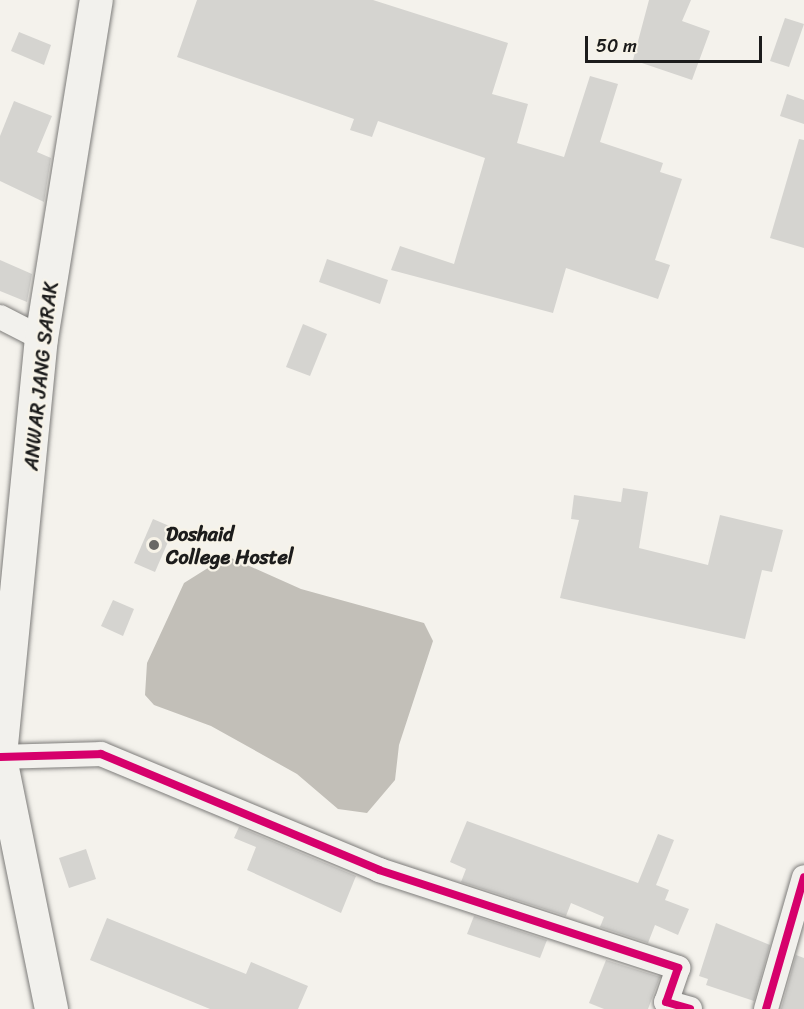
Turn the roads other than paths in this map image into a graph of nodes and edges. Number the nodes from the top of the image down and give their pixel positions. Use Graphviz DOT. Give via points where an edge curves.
graph roads {
  1 [pos="96,0"];
  2 [pos="0,317"];
  3 [pos="41,338"];
  4 [pos="0,756"];
  5 [pos="804,877"];
  6 [pos="51,1009"];
  7 [pos="690,1009"];
  8 [pos="766,1009"];
  1 -- 3 [label="main road, ANWAR JANG SARAK"];
  2 -- 3 [label="street"];
  3 -- 4 [label="main road, ANWAR JANG SARAK"];
  4 -- 6 [label="main road, ANWAR JANG SARAK"];
  4 -- 7 [label="street" via="101,754 379,870 678,968 666,1002"];
  5 -- 8 [label="street"];
}
